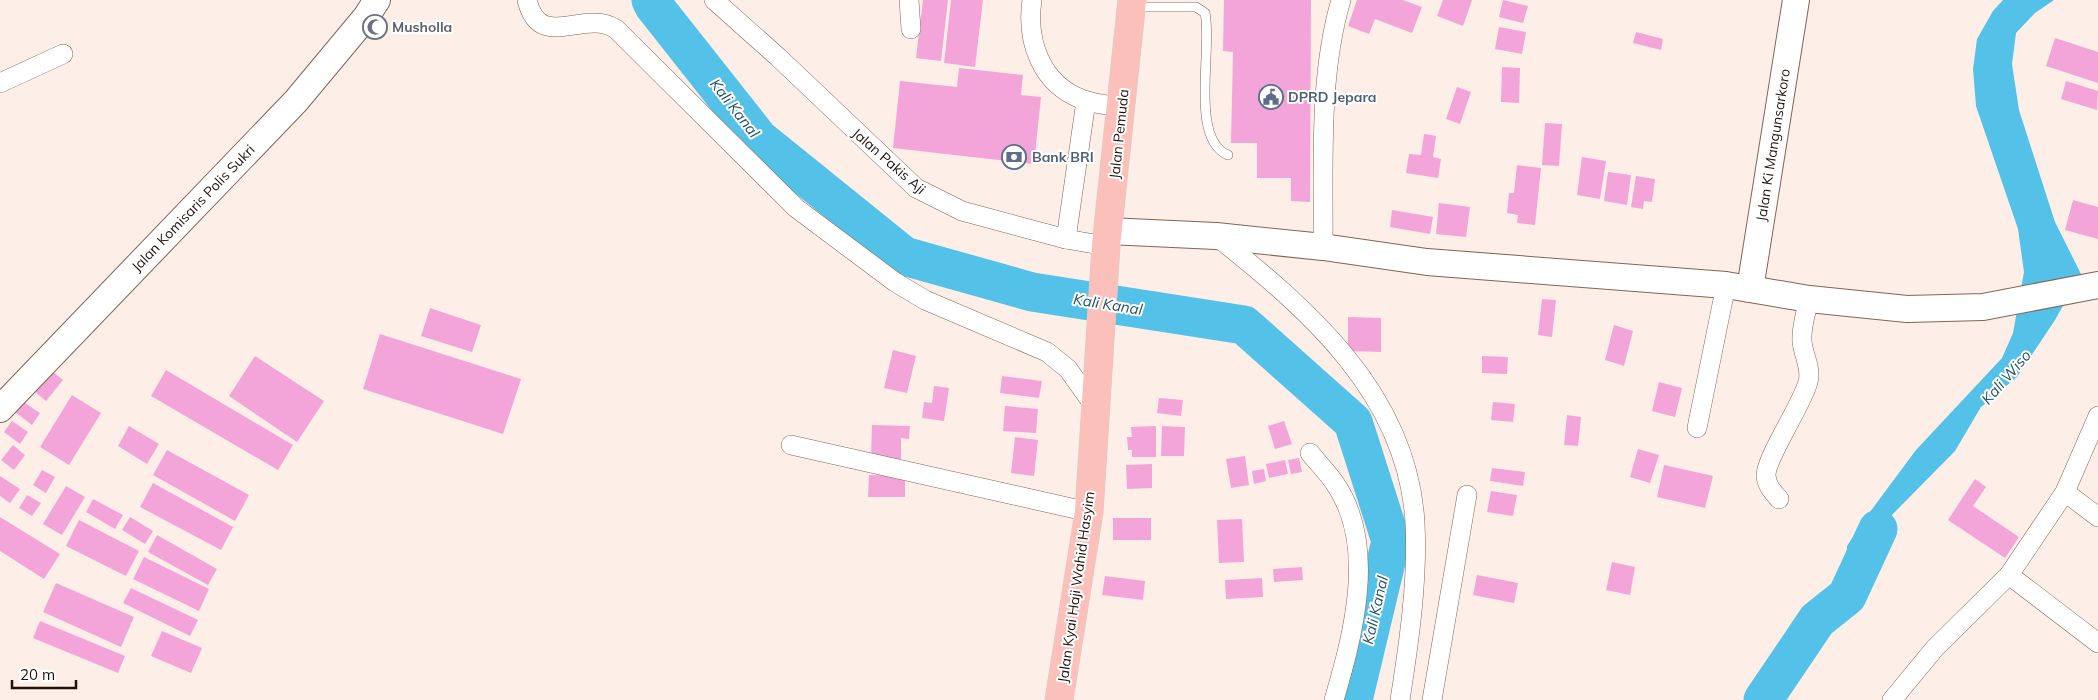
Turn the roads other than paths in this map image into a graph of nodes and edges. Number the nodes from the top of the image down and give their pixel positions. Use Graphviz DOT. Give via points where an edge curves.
graph roads {
  1 [pos="377,0"];
  2 [pos="527,0"];
  3 [pos="714,0"];
  4 [pos="909,0"];
  5 [pos="1032,0"];
  6 [pos="1341,0"];
  7 [pos="1796,0"];
  8 [pos="1131,4"];
  9 [pos="911,29"];
  10 [pos="63,54"];
  11 [pos="0,83"];
  12 [pos="1086,101"];
  13 [pos="1122,107"];
  14 [pos="1228,155"];
  15 [pos="1216,236"];
  16 [pos="1066,239"];
  17 [pos="1322,247"];
  18 [pos="1106,248"];
  19 [pos="2098,285"];
  20 [pos="1738,287"];
  21 [pos="1809,299"];
  22 [pos="1095,395"];
  23 [pos="0,409"];
  24 [pos="2098,416"];
  25 [pos="1697,428"];
  26 [pos="791,445"];
  27 [pos="1310,453"];
  28 [pos="2065,492"];
  29 [pos="1467,495"];
  30 [pos="1779,499"];
  31 [pos="1089,512"];
  32 [pos="2098,517"];
  33 [pos="2008,575"];
  34 [pos="2098,643"];
  35 [pos="1059,700"];
  36 [pos="1334,700"];
  37 [pos="1400,700"];
  38 [pos="1432,700"];
  39 [pos="1892,700"];
  1 -- 23 [label="main road, Jalan Komisaris Polis Sukri" via="296,101"];
  2 -- 22 [label="street" via="531,14 544,25 570,26 597,21 616,29 796,208 894,282 924,300 1047,352"];
  3 -- 16 [label="street, Jalan Pakis Aji" via="916,188 962,211"];
  4 -- 9 [label="street"];
  5 -- 12 [label="street" via="1033,42 1039,60 1061,88"];
  6 -- 17 [label="street" via="1334,25 1329,70"];
  7 -- 20 [label="main road, Jalan Ki Mangunsarkoro"];
  8 -- 13 [label="highway, Jalan Pemuda"];
  8 -- 14 [label="lane" via="1196,7 1205,12 1206,122 1215,147"];
  10 -- 11 [label="street"];
  12 -- 13 [label="street"];
  12 -- 16 [label="street"];
  13 -- 18 [label="highway, Jalan Pemuda"];
  15 -- 17 [label="main road"];
  15 -- 18 [label="main road"];
  15 -- 37 [label="street" via="1273,282 1336,342 1370,388 1394,436 1406,472 1415,522 1408,648"];
  16 -- 18 [label="street, Jalan Pakis Aji"];
  17 -- 20 [label="main road" via="1427,262"];
  18 -- 22 [label="highway, Jalan Pemuda"];
  19 -- 21 [label="main road" via="2008,304 1953,309 1915,309"];
  20 -- 21 [label="main road"];
  20 -- 25 [label="street"];
  21 -- 30 [label="street" via="1802,332 1808,382 1766,475 1768,486"];
  22 -- 31 [label="highway, Jalan Kyai Haji Wahid Hasyim"];
  24 -- 28 [label="street"];
  26 -- 31 [label="street"];
  27 -- 36 [label="street" via="1335,483 1346,504 1357,550 1357,607 1352,639"];
  28 -- 32 [label="street"];
  28 -- 33 [label="street"];
  29 -- 38 [label="street"];
  31 -- 35 [label="highway, Jalan Kyai Haji Wahid Hasyim"];
  33 -- 34 [label="street"];
  33 -- 39 [label="street" via="1935,648"];
}
